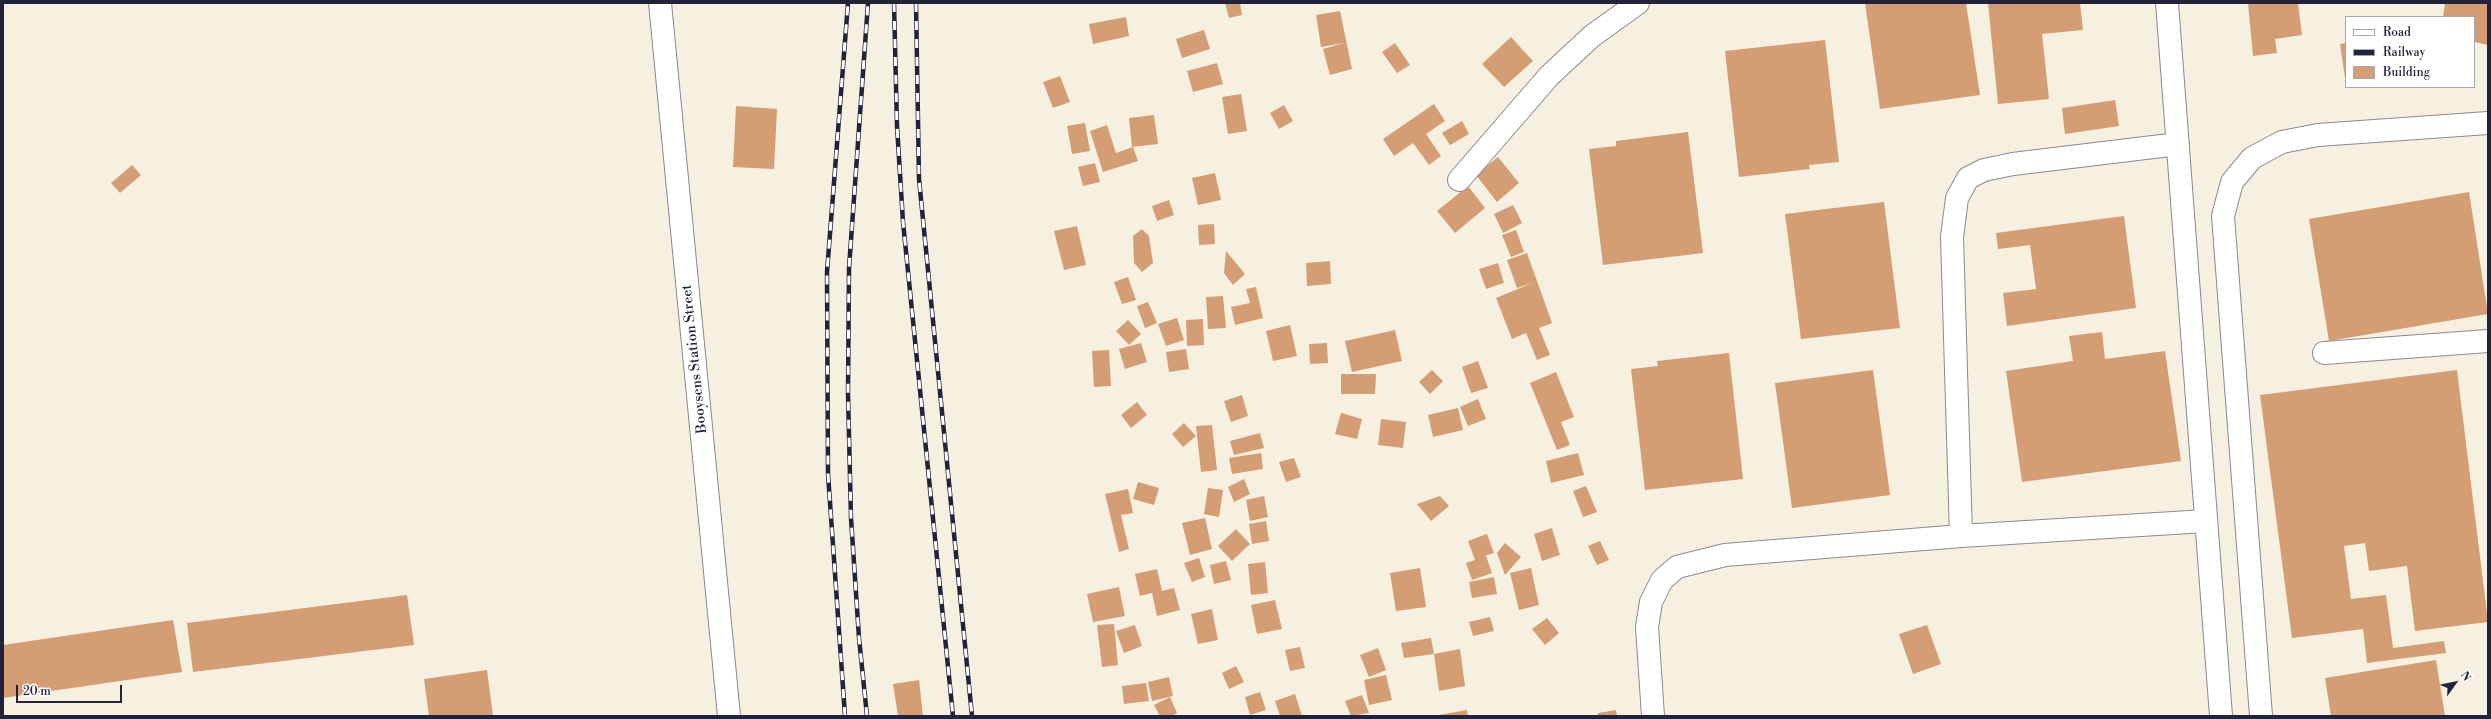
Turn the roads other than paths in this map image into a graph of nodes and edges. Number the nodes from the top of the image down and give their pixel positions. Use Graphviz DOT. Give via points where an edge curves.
graph roads {
  1 [pos="660,3"];
  2 [pos="1638,3"];
  3 [pos="2167,3"];
  4 [pos="2488,124"];
  5 [pos="2178,144"];
  6 [pos="1459,180"];
  7 [pos="2488,341"];
  8 [pos="2324,353"];
  9 [pos="2206,521"];
  10 [pos="1961,536"];
  11 [pos="729,716"];
  12 [pos="1653,716"];
  13 [pos="2221,716"];
  14 [pos="2261,716"];
  1 -- 11 [label="street, Booysens Station Street"];
  2 -- 6 [label="street" via="1592,36 1549,76"];
  3 -- 5 [label="street"];
  4 -- 14 [label="street" via="2318,135 2282,142 2252,158 2232,182 2223,216"];
  5 -- 9 [label="street"];
  5 -- 10 [label="street" via="2013,164 1984,170 1968,178 1956,198 1952,237"];
  7 -- 8 [label="street"];
  9 -- 10 [label="street"];
  9 -- 13 [label="street"];
  10 -- 12 [label="street" via="1725,555 1677,567 1662,580 1651,602 1647,627"];
}
